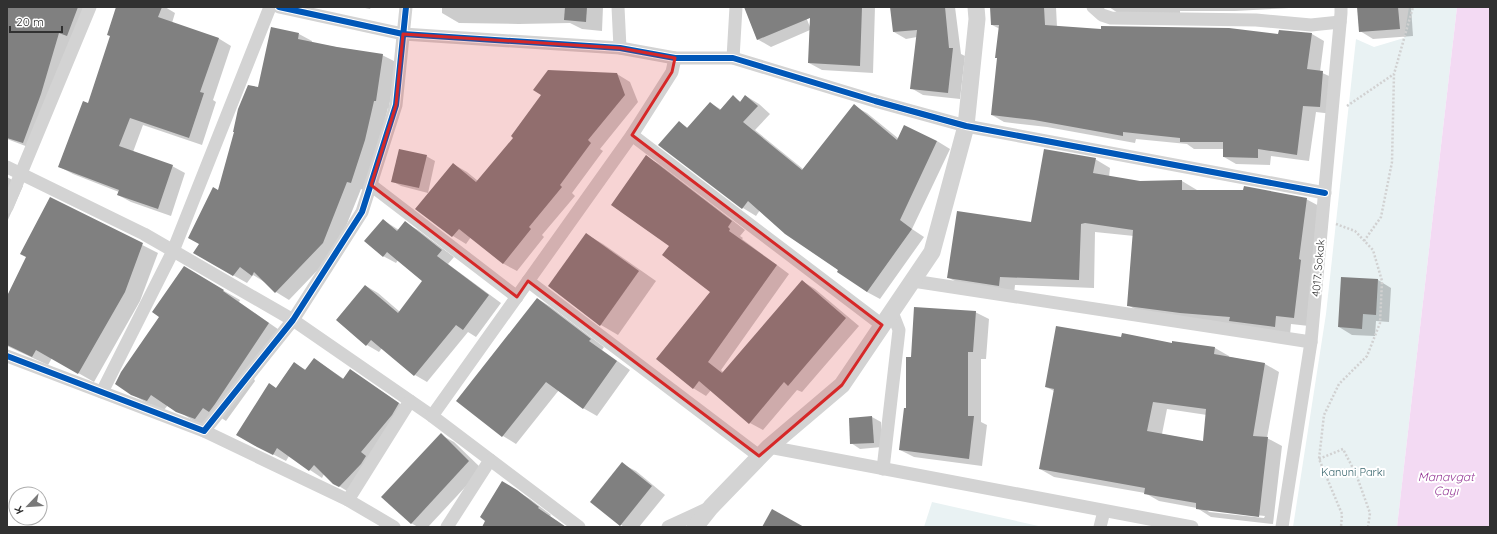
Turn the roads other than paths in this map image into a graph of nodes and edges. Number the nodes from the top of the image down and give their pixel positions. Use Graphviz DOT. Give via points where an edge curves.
graph roads {
  1 [pos="90,7"];
  2 [pos="270,7"];
  3 [pos="279,7"];
  4 [pos="406,7"];
  5 [pos="618,7"];
  6 [pos="736,7"];
  7 [pos="976,7"];
  8 [pos="1092,7"];
  9 [pos="1341,7"];
  10 [pos="1340,22"];
  11 [pos="403,34"];
  12 [pos="620,48"];
  13 [pos="675,58"];
  14 [pos="734,58"];
  15 [pos="966,126"];
  16 [pos="632,135"];
  17 [pos="7,167"];
  18 [pos="21,174"];
  19 [pos="371,185"];
  20 [pos="1325,193"];
  21 [pos="7,207"];
  22 [pos="173,251"];
  23 [pos="913,280"];
  24 [pos="528,281"];
  25 [pos="517,297"];
  26 [pos="887,318"];
  27 [pos="293,320"];
  28 [pos="1311,342"];
  29 [pos="7,356"];
  30 [pos="102,392"];
  31 [pos="410,401"];
  32 [pos="432,416"];
  33 [pos="204,431"];
  34 [pos="764,451"];
  35 [pos="490,460"];
  36 [pos="883,469"];
  37 [pos="348,500"];
  38 [pos="711,507"];
  39 [pos="1104,511"];
  40 [pos="394,527"];
  41 [pos="447,527"];
  42 [pos="579,527"];
  43 [pos="668,527"];
  44 [pos="695,527"];
  45 [pos="1100,527"];
  46 [pos="1192,527"];
  47 [pos="1282,527"];
  1 -- 18 [label="street"];
  2 -- 22 [label="street"];
  3 -- 11 [label="street"];
  4 -- 11 [label="street"];
  5 -- 12 [label="street"];
  6 -- 14 [label="street"];
  7 -- 15 [label="street" via="977,19"];
  8 -- 10 [label="street" via="1111,18 1256,20 1311,25"];
  9 -- 10 [label="street, 4017. Sokak"];
  10 -- 20 [label="street, 4017. Sokak"];
  11 -- 12 [label="street"];
  11 -- 19 [label="street" via="396,106"];
  12 -- 13 [label="street"];
  13 -- 14 [label="street"];
  13 -- 16 [label="street" via="672,72"];
  14 -- 15 [label="street"];
  15 -- 20 [label="street"];
  15 -- 23 [label="street" via="932,252"];
  16 -- 24 [label="street"];
  16 -- 26 [label="street"];
  17 -- 18 [label="street"];
  18 -- 21 [label="street"];
  18 -- 22 [label="street" via="144,234"];
  19 -- 25 [label="street"];
  19 -- 27 [label="street" via="362,212"];
  20 -- 28 [label="street, 4017. Sokak"];
  22 -- 27 [label="street"];
  22 -- 30 [label="street"];
  23 -- 26 [label="street"];
  23 -- 28 [label="street"];
  24 -- 25 [label="street"];
  24 -- 34 [label="street"];
  25 -- 32 [label="street"];
  26 -- 34 [label="street" via="842,385"];
  26 -- 36 [label="street" via="899,330"];
  27 -- 31 [label="street"];
  27 -- 33 [label="street"];
  28 -- 47 [label="street, 4017. Sokak"];
  29 -- 30 [label="street"];
  30 -- 33 [label="street"];
  31 -- 32 [label="street"];
  31 -- 37 [label="street"];
  32 -- 35 [label="street"];
  33 -- 37 [label="street"];
  34 -- 36 [label="street"];
  34 -- 38 [label="street"];
  35 -- 41 [label="street"];
  35 -- 42 [label="street"];
  36 -- 39 [label="street"];
  37 -- 40 [label="street"];
  38 -- 43 [label="street"];
  38 -- 44 [label="street"];
  39 -- 45 [label="street"];
  39 -- 46 [label="street"];
}
